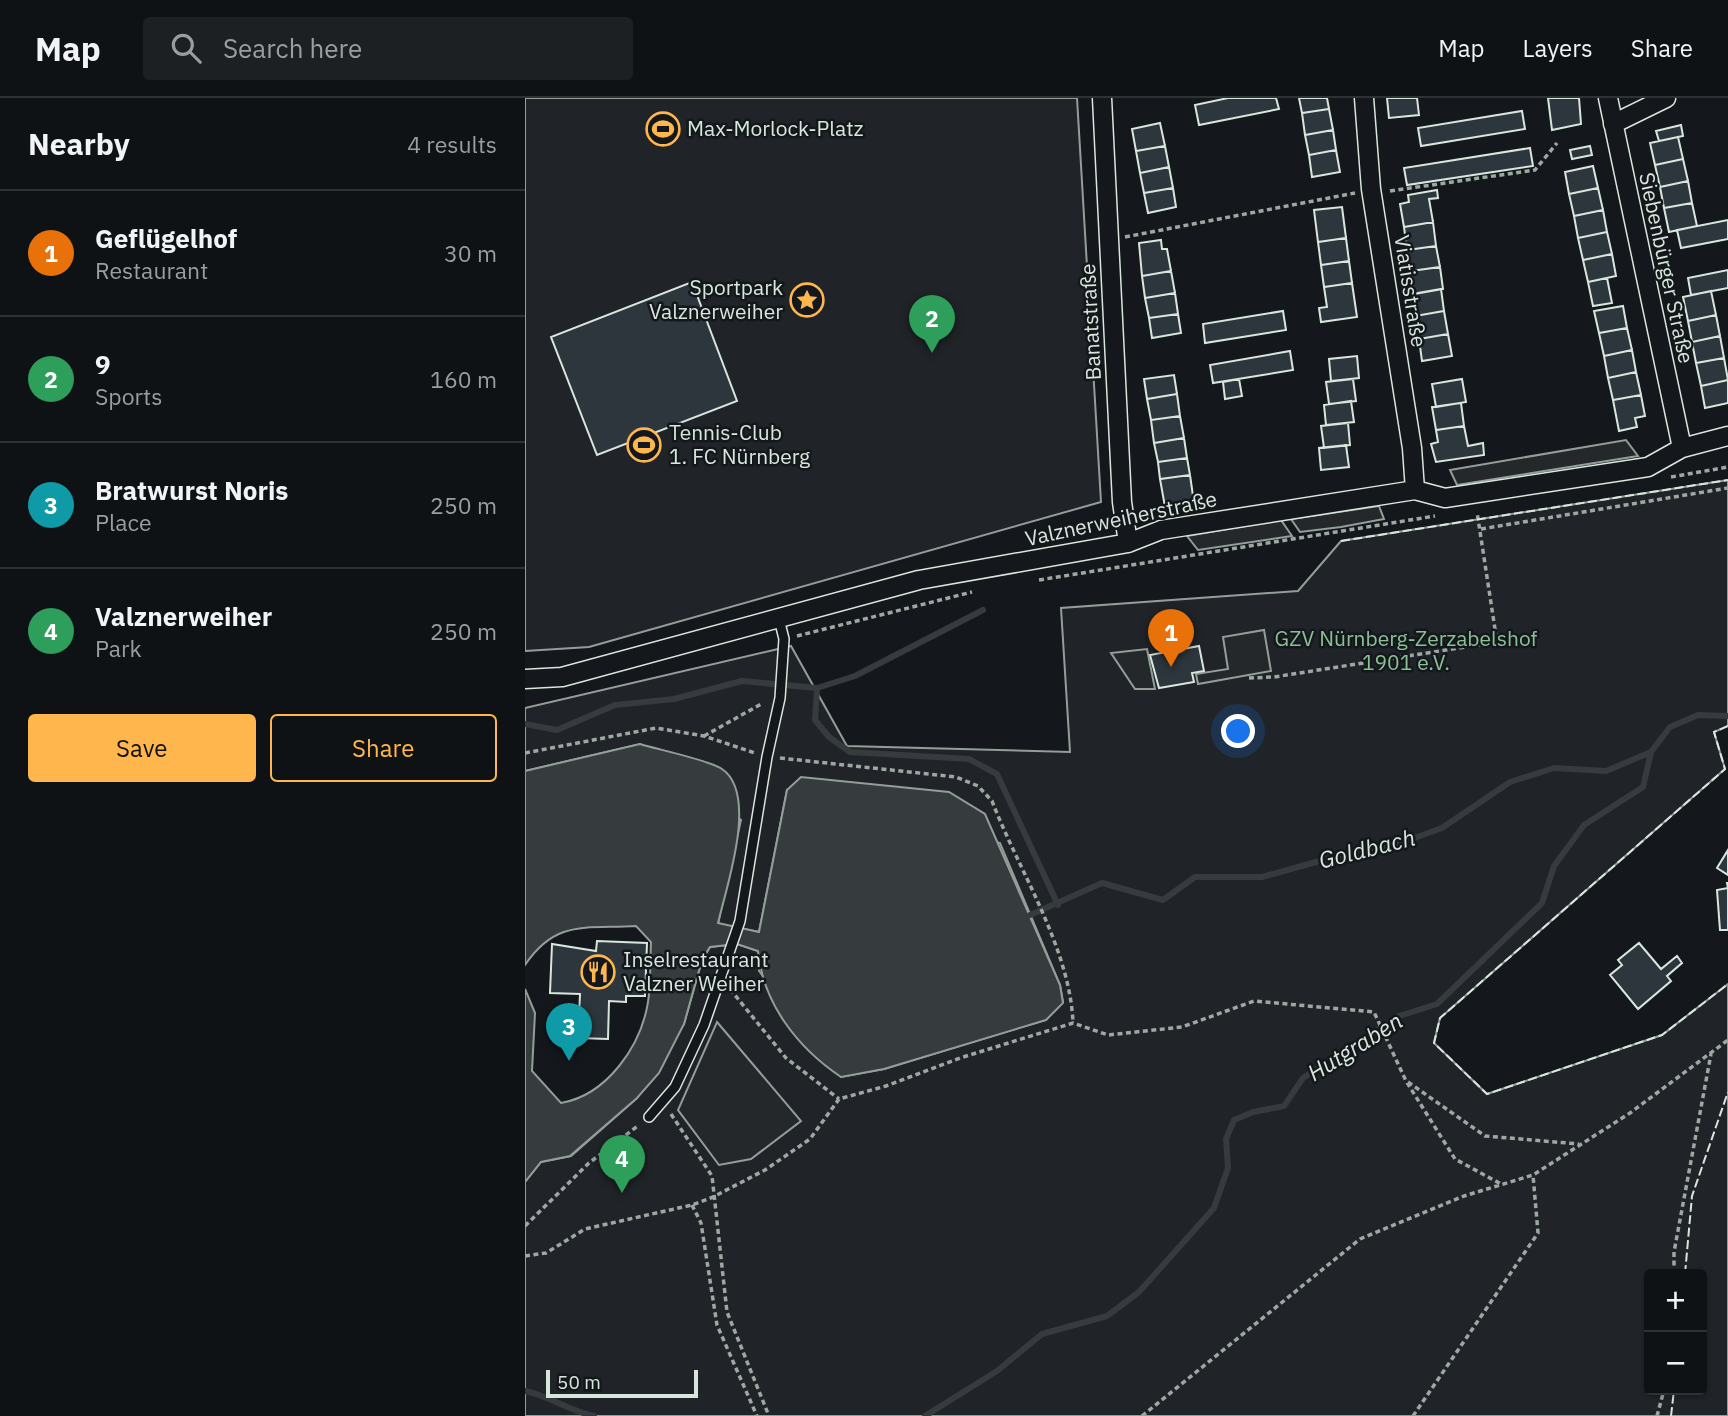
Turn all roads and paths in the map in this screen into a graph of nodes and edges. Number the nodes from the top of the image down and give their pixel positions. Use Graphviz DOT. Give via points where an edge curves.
graph roads {
  1 [pos="1102,98"];
  2 [pos="1364,98"];
  3 [pos="1608,98"];
  4 [pos="1666,98"];
  5 [pos="1613,124"];
  6 [pos="1556,143"];
  7 [pos="1371,189"];
  8 [pos="1109,240"];
  9 [pos="1728,436"];
  10 [pos="1682,448"];
  11 [pos="1728,467"];
  12 [pos="1662,478"];
  13 [pos="1728,488"];
  14 [pos="1415,490"];
  15 [pos="1467,511"];
  16 [pos="1447,514"];
  17 [pos="1481,529"];
  18 [pos="1128,543"];
  19 [pos="1032,581"];
  20 [pos="985,588"];
  21 [pos="779,619"];
  22 [pos="784,639"];
  23 [pos="1249,678"];
  24 [pos="525,680"];
  25 [pos="780,698"];
  26 [pos="704,736"];
  27 [pos="525,753"];
  28 [pos="767,757"];
  29 [pos="719,976"];
  30 [pos="1073,1023"];
  31 [pos="1728,1040"];
  32 [pos="1711,1052"];
  33 [pos="1406,1081"];
  34 [pos="839,1099"];
  35 [pos="664,1103"];
  36 [pos="649,1117"];
  37 [pos="1581,1144"];
  38 [pos="1534,1175"];
  39 [pos="1501,1184"];
  40 [pos="713,1197"];
  41 [pos="692,1205"];
  42 [pos="525,1226"];
  43 [pos="525,1256"];
  44 [pos="1674,1269"];
  45 [pos="1663,1395"];
  46 [pos="757,1416"];
  47 [pos="769,1416"];
  48 [pos="1142,1416"];
  49 [pos="1413,1416"];
  50 [pos="1657,1416"];
  1 -- 8 [label="street, Banatstraße"];
  2 -- 7 [label="street, Viatisstraße"];
  3 -- 5 [label="street, Siebenbürger Straße"];
  4 -- 5 [label="street"];
  5 -- 10 [label="street, Siebenbürger Straße"];
  6 -- 7 [label="path" via="1535,170 1390,191"];
  7 -- 8 [label="path"];
  7 -- 14 [label="street, Viatisstraße"];
  8 -- 18 [label="street, Banatstraße"];
  9 -- 10 [label="street, Valznerweiherstraße"];
  10 -- 14 [label="street, Valznerweiherstraße" via="1648,467 1445,498"];
  11 -- 12 [label="path"];
  13 -- 17 [label="path"];
  14 -- 18 [label="street, Valznerweiherstraße" via="1161,530"];
  15 -- 17 [label="path" via="1477,509"];
  16 -- 19 [label="path"];
  17 -- 23 [label="path" via="1497,642"];
  18 -- 21 [label="street, Valznerweiherstraße" via="919,580"];
  20 -- 22 [label="path"];
  21 -- 22 [label="lane"];
  21 -- 24 [label="street, Valznerweiherstraße" via="562,677"];
  22 -- 25 [label="lane"];
  25 -- 26 [label="path"];
  25 -- 28 [label="lane"];
  26 -- 27 [label="path" via="656,728"];
  26 -- 28 [label="path"];
  28 -- 29 [label="lane" via="740,921"];
  28 -- 30 [label="path" via="956,778 978,786 992,801 1047,926 1069,985"];
  29 -- 34 [label="path" via="786,1058"];
  29 -- 35 [label="lane" via="704,1025"];
  30 -- 33 [label="path" via="1108,1035 1182,1027 1254,1001 1374,1013"];
  30 -- 34 [label="path"];
  31 -- 32 [label="path"];
  32 -- 37 [label="path"];
  32 -- 44 [label="path"];
  33 -- 37 [label="path" via="1485,1136"];
  33 -- 39 [label="path" via="1455,1159"];
  34 -- 40 [label="path" via="810,1139 765,1170"];
  35 -- 36 [label="lane"];
  35 -- 40 [label="path" via="712,1176"];
  36 -- 42 [label="path" via="589,1163"];
  37 -- 38 [label="path"];
  38 -- 39 [label="path"];
  38 -- 49 [label="path" via="1538,1233"];
  39 -- 48 [label="path" via="1360,1239"];
  40 -- 41 [label="path"];
  40 -- 47 [label="path" via="727,1312"];
  41 -- 43 [label="path" via="585,1229 546,1253"];
  41 -- 46 [label="path" via="701,1223 717,1325"];
  45 -- 50 [label="path"];
}
